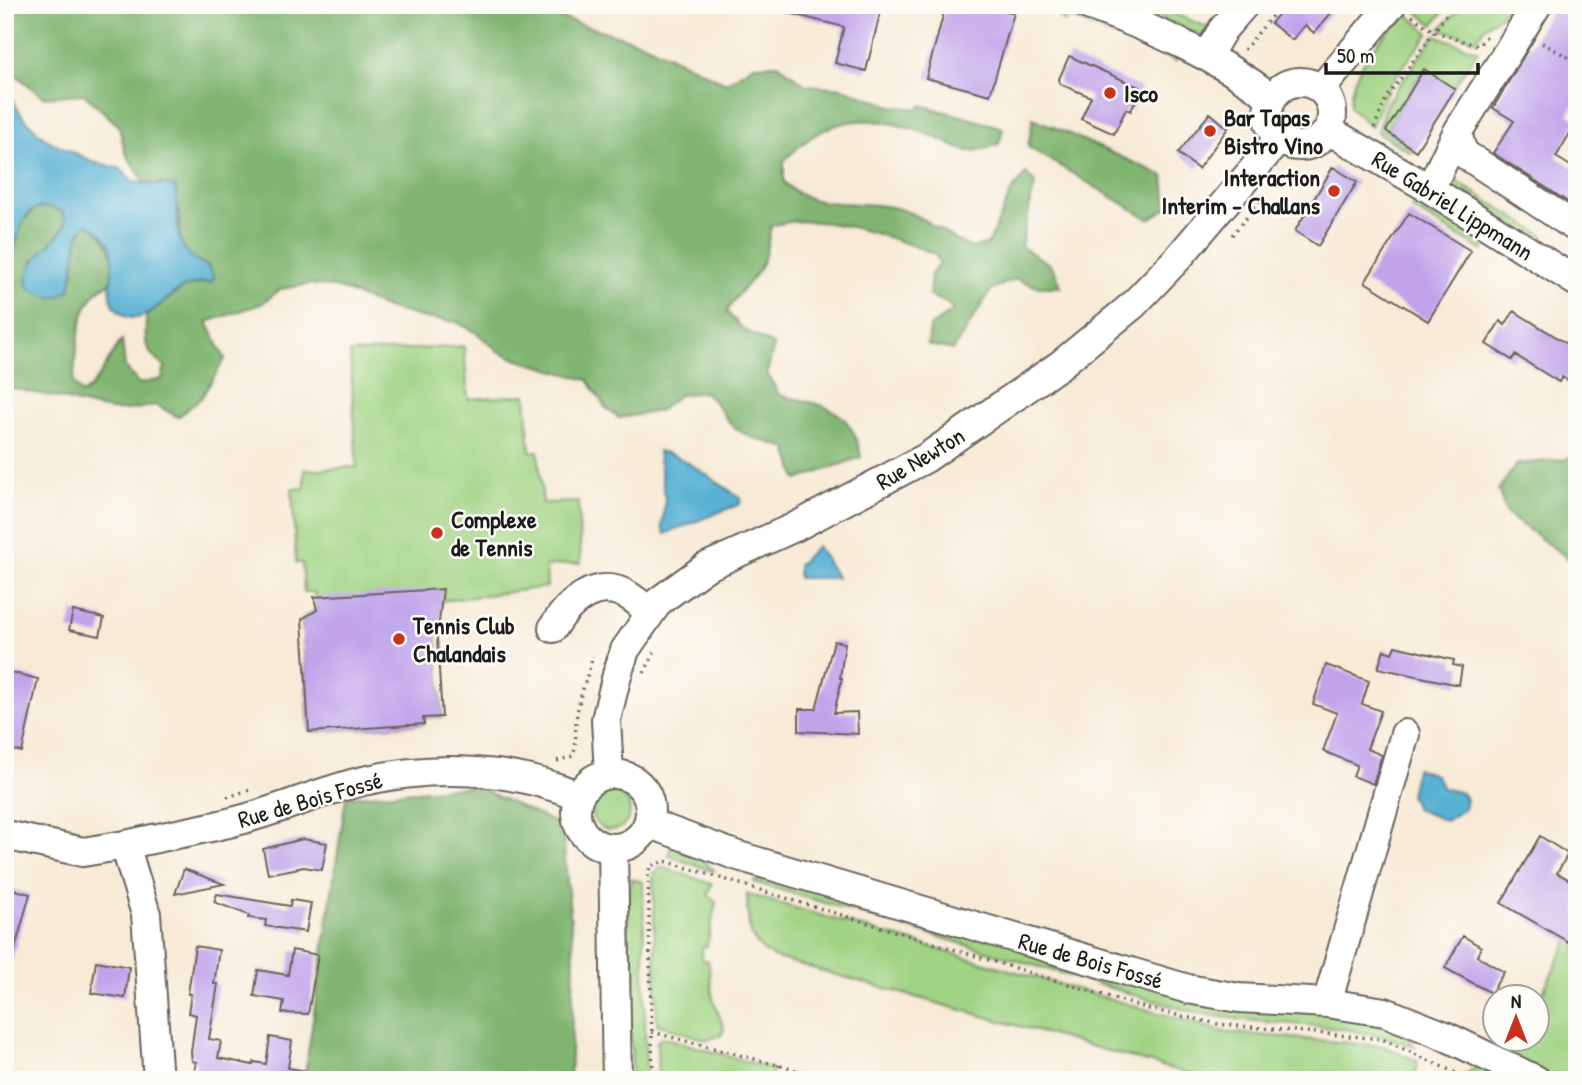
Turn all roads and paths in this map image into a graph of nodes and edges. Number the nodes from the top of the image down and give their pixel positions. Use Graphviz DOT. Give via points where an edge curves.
graph roads {
  1 [pos="1088,5"];
  2 [pos="1281,5"];
  3 [pos="1391,5"];
  4 [pos="1452,5"];
  5 [pos="1537,5"];
  6 [pos="1232,8"];
  7 [pos="1207,56"];
  8 [pos="1231,69"];
  9 [pos="1321,89"];
  10 [pos="1272,98"];
  11 [pos="1328,130"];
  12 [pos="1457,133"];
  13 [pos="1279,139"];
  14 [pos="1363,149"];
  15 [pos="1430,189"];
  16 [pos="1577,228"];
  17 [pos="1577,282"];
  18 [pos="651,612"];
  19 [pos="553,628"];
  20 [pos="1405,734"];
  21 [pos="609,774"];
  22 [pos="579,796"];
  23 [pos="648,823"];
  24 [pos="5,835"];
  25 [pos="125,845"];
  26 [pos="612,848"];
  27 [pos="1327,1003"];
  28 [pos="652,1031"];
  29 [pos="780,1064"];
  30 [pos="158,1080"];
  31 [pos="617,1080"];
  32 [pos="653,1080"];
  33 [pos="775,1080"];
  34 [pos="834,1080"];
  35 [pos="1471,1080"];
  36 [pos="1536,1080"];
  1 -- 7 [label="street"];
  2 -- 8 [label="path"];
  3 -- 9 [label="street"];
  4 -- 14 [label="path" via="1386,99"];
  5 -- 12 [label="street"];
  6 -- 7 [label="street"];
  7 -- 8 [label="street"];
  8 -- 10 [label="street"];
  9 -- 10 [label="street" via="1304,82 1285,85"];
  9 -- 11 [label="street" via="1333,117"];
  10 -- 13 [label="street" via="1270,127"];
  11 -- 13 [label="street" via="1314,144 1296,147"];
  11 -- 14 [label="street, Rue Gabriel Lippmann"];
  12 -- 15 [label="street"];
  12 -- 16 [label="street" via="1463,153"];
  13 -- 18 [label="street, Rue Newton" via="1133,305 1060,365 926,458 796,527 706,567"];
  14 -- 15 [label="street, Rue Gabriel Lippmann"];
  15 -- 17 [label="street, Rue Gabriel Lippmann"];
  18 -- 19 [label="street" via="629,595 597,591 572,601"];
  18 -- 21 [label="street, Rue Newton" via="625,650 617,675 606,720"];
  20 -- 27 [label="street"];
  21 -- 22 [label="street" via="586,785"];
  21 -- 23 [label="street" via="624,775 646,794"];
  22 -- 25 [label="street, Rue de Bois Fossé" via="488,773 408,774 362,782 240,820"];
  22 -- 26 [label="street" via="578,824 586,837"];
  23 -- 26 [label="street" via="640,836"];
  23 -- 27 [label="street, Rue de Bois Fossé" via="735,855 1188,989 1252,999"];
  24 -- 25 [label="street, Rue de Bois Fossé" via="83,852"];
  25 -- 30 [label="street" via="146,914"];
  26 -- 31 [label="street"];
  27 -- 36 [label="street, Rue de Bois Fossé" via="1385,1012"];
  28 -- 29 [label="path"];
  28 -- 32 [label="path"];
  28 -- 35 [label="path" via="648,877 650,866 666,861 1149,1009 1218,1024 1382,1039"];
  29 -- 33 [label="path"];
  29 -- 34 [label="path"];
}
